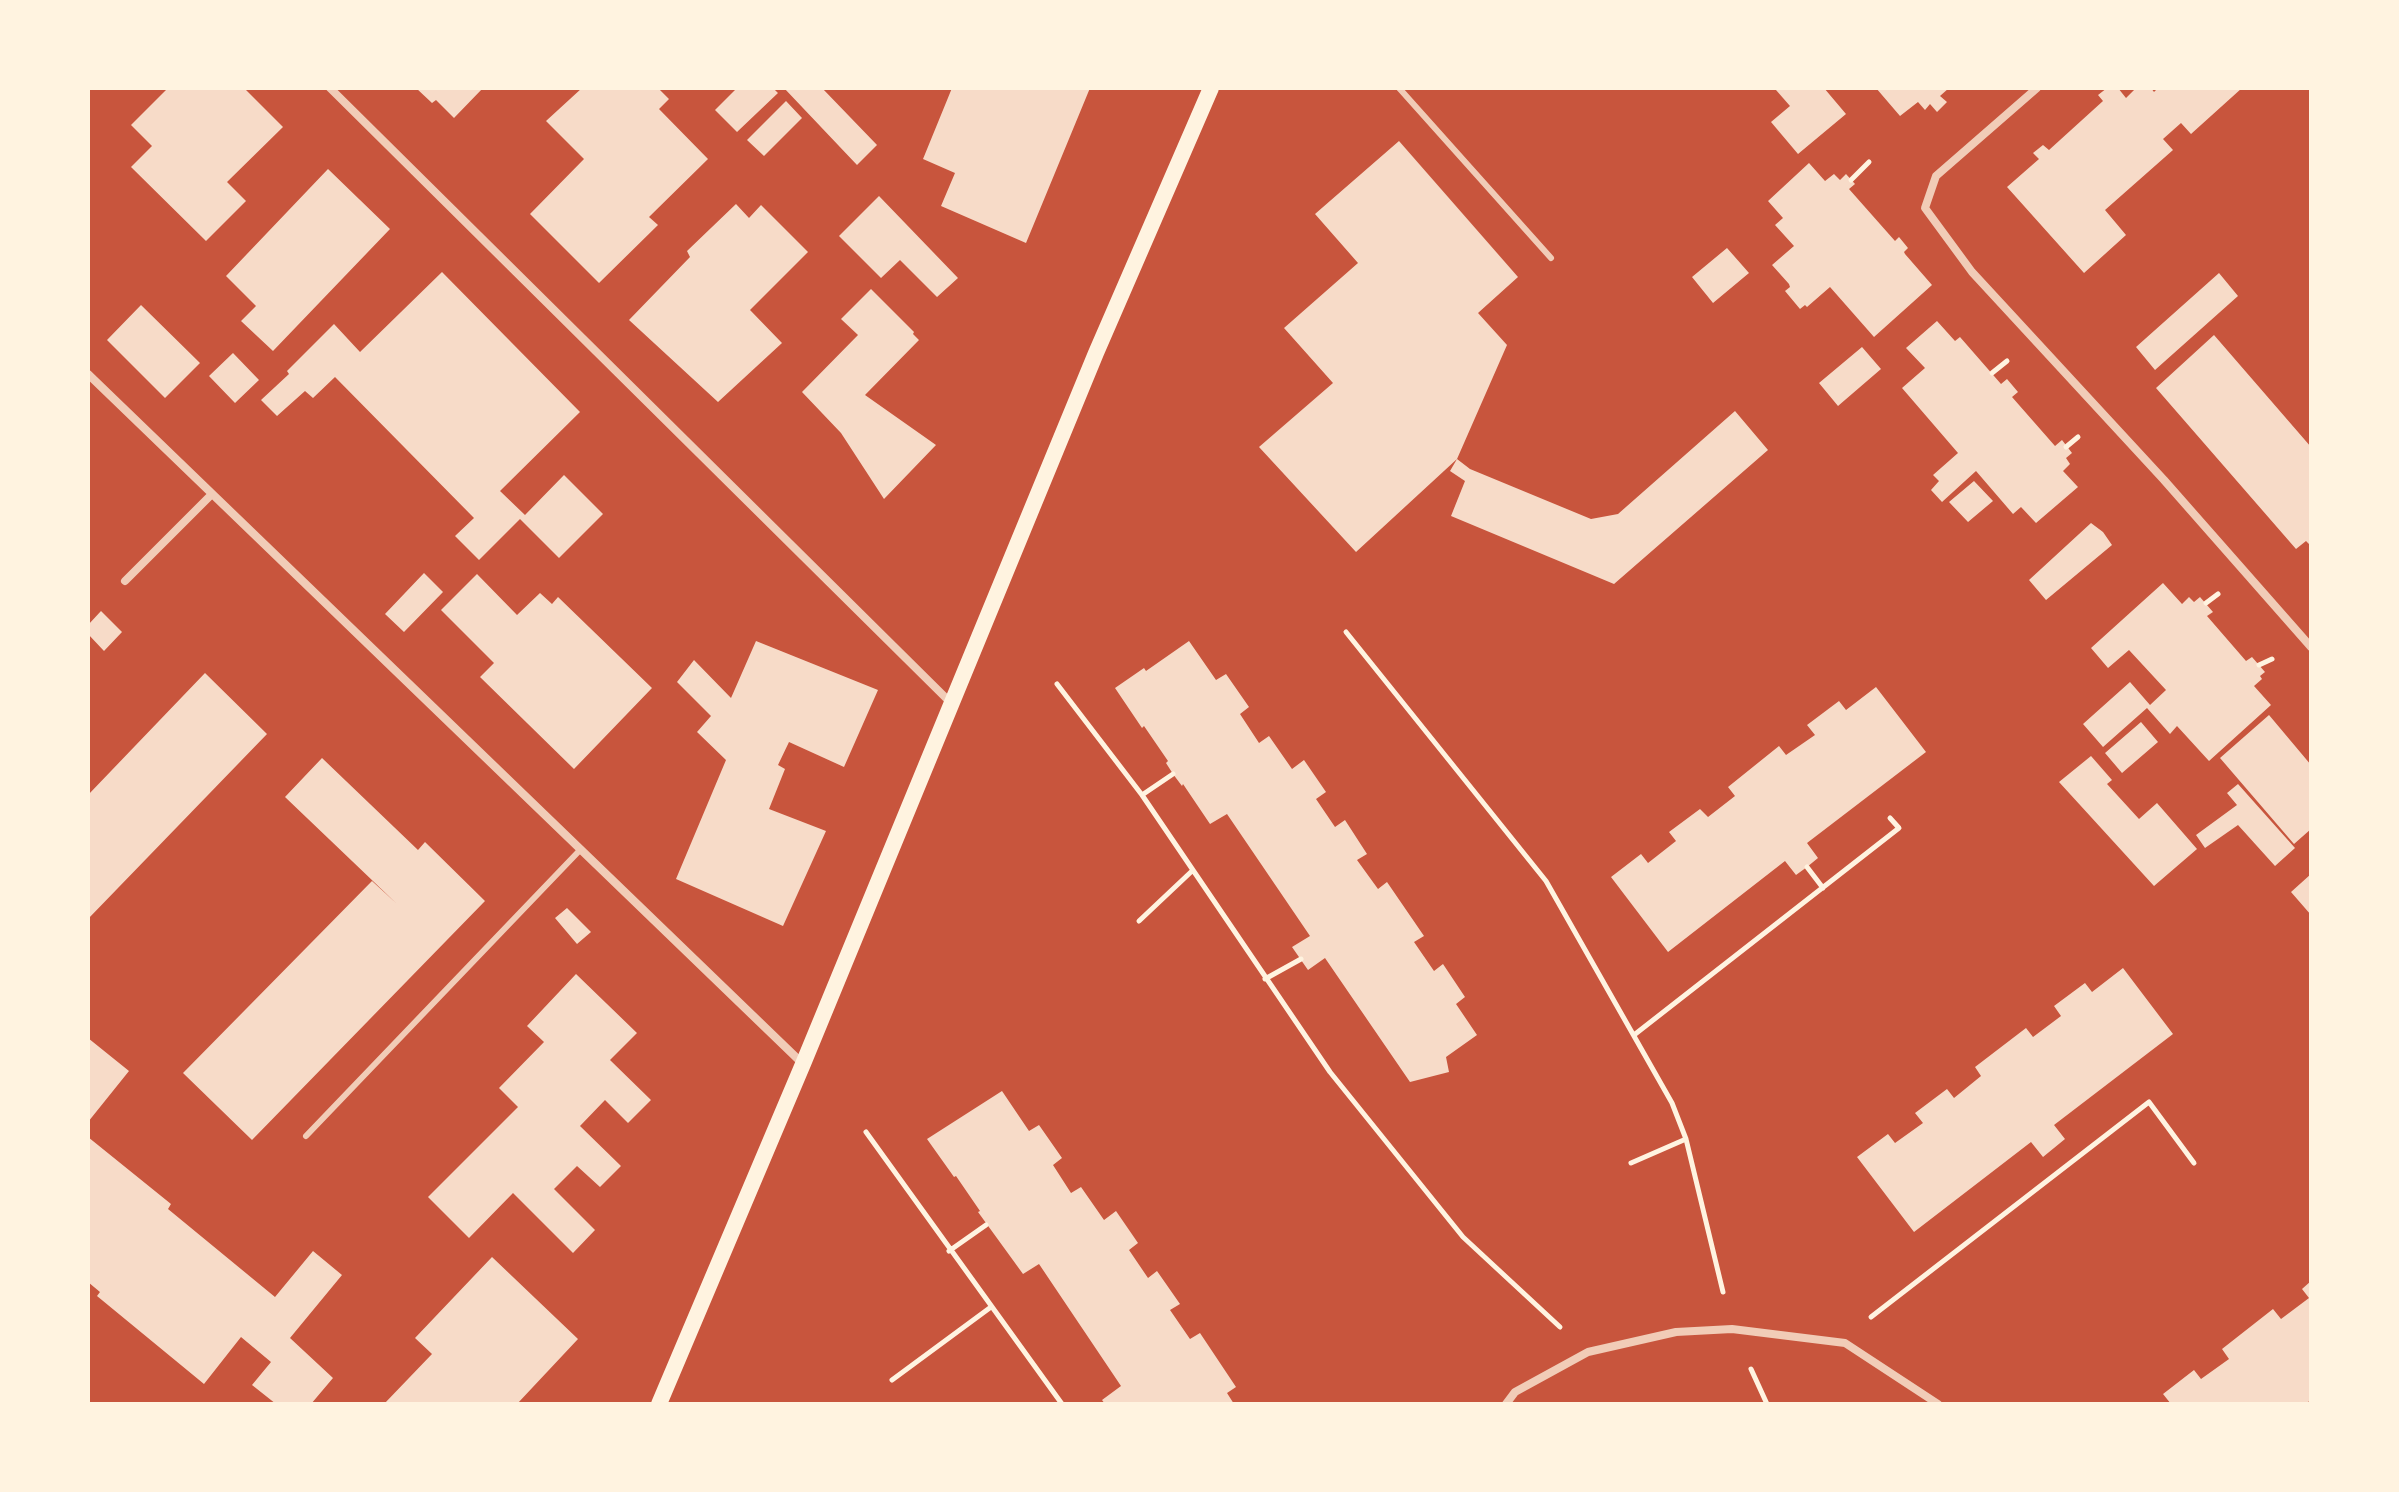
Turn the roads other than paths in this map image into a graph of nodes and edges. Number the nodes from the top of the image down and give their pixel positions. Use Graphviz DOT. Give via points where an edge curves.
graph roads {
  1 [pos="330,88"];
  2 [pos="1211,88"];
  3 [pos="1399,88"];
  4 [pos="2037,88"];
  5 [pos="1551,258"];
  6 [pos="88,374"];
  7 [pos="212,494"];
  8 [pos="125,581"];
  9 [pos="2311,647"];
  10 [pos="952,704"];
  11 [pos="581,849"];
  12 [pos="803,1064"];
  13 [pos="306,1136"];
  14 [pos="659,1404"];
  15 [pos="1506,1404"];
  16 [pos="1938,1404"];
  1 -- 10 [label="street"];
  2 -- 10 [label="main road"];
  3 -- 5 [label="lane"];
  4 -- 9 [label="street" via="1936,176 1925,208 1972,272"];
  6 -- 7 [label="street"];
  7 -- 8 [label="street"];
  7 -- 11 [label="street"];
  10 -- 12 [label="main road"];
  11 -- 12 [label="street"];
  11 -- 13 [label="lane"];
  12 -- 14 [label="main road"];
  15 -- 16 [label="street" via="1515,1392 1588,1352 1676,1332 1732,1329 1845,1343"];
}
